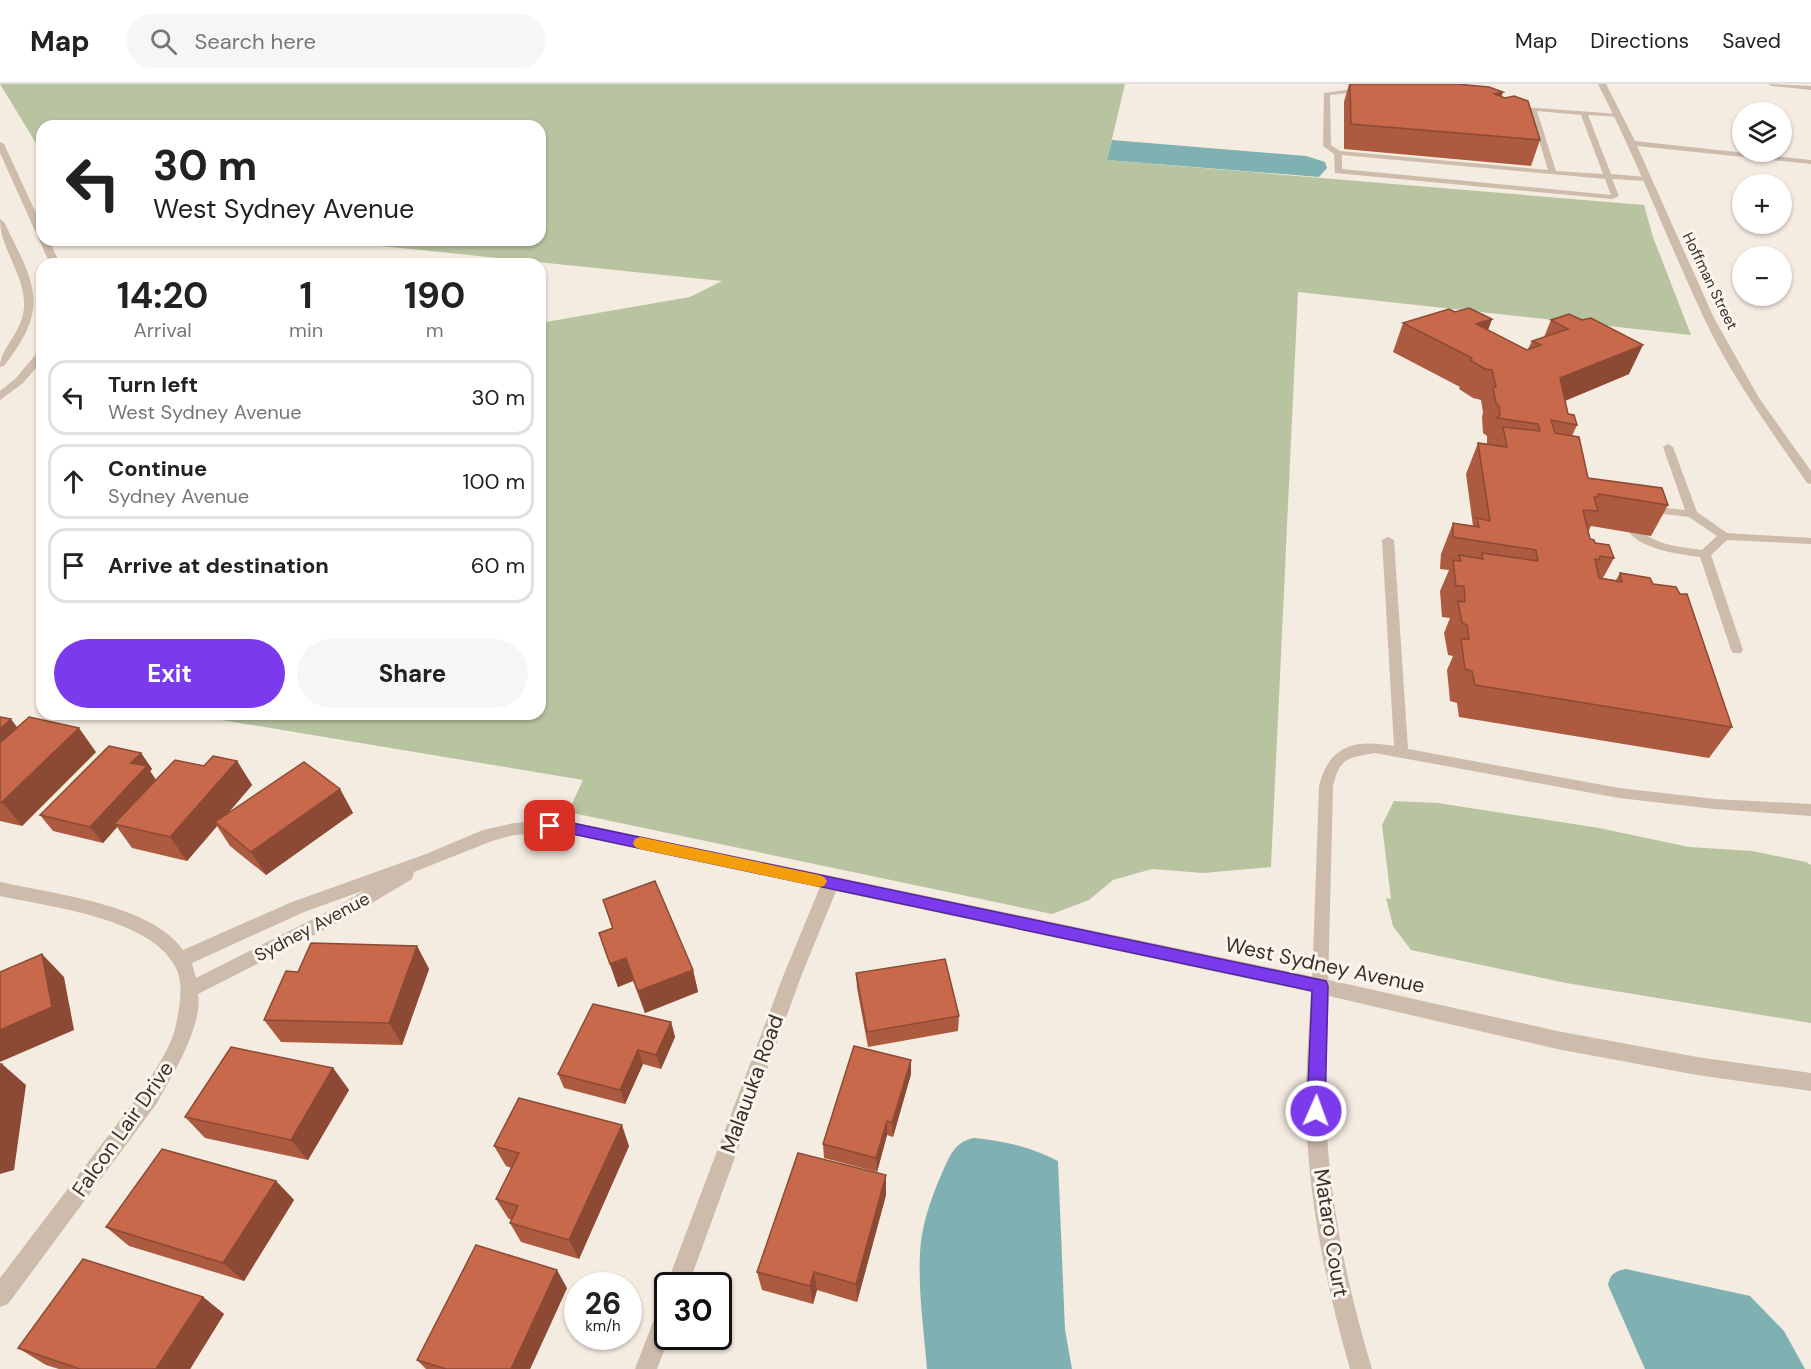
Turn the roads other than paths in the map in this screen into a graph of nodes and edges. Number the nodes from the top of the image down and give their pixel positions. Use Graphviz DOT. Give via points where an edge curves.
graph roads {
  1 [pos="1596,84"];
  2 [pos="1602,84"];
  3 [pos="1772,84"];
  4 [pos="1356,88"];
  5 [pos="1811,88"];
  6 [pos="1366,94"];
  7 [pos="1510,107"];
  8 [pos="1533,109"];
  9 [pos="1584,113"];
  10 [pos="1618,116"];
  11 [pos="1632,143"];
  12 [pos="0,144"];
  13 [pos="1338,153"];
  14 [pos="1811,162"];
  15 [pos="1553,173"];
  16 [pos="1606,176"];
  17 [pos="1647,179"];
  18 [pos="0,222"];
  19 [pos="36,223"];
  20 [pos="36,361"];
  21 [pos="0,364"];
  22 [pos="0,397"];
  23 [pos="1668,447"];
  24 [pos="1811,480"];
  25 [pos="1692,514"];
  26 [pos="1724,536"];
  27 [pos="1389,540"];
  28 [pos="1811,541"];
  29 [pos="1705,554"];
  30 [pos="1737,650"];
  31 [pos="1401,752"];
  32 [pos="1811,810"];
  33 [pos="432,859"];
  34 [pos="830,884"];
  35 [pos="0,889"];
  36 [pos="180,960"];
  37 [pos="1320,986"];
  38 [pos="189,990"];
  39 [pos="1811,1082"];
  40 [pos="682,1272"];
  41 [pos="0,1296"];
  42 [pos="654,1348"];
  43 [pos="646,1369"];
  44 [pos="1361,1369"];
  1 -- 2 [label="lane"];
  2 -- 10 [label="street, Hoffman Street"];
  3 -- 5 [label="street"];
  4 -- 6 [label="lane"];
  4 -- 13 [label="lane" via="1327,93 1327,146"];
  7 -- 8 [label="lane"];
  8 -- 9 [label="lane"];
  8 -- 15 [label="lane"];
  9 -- 10 [label="lane"];
  9 -- 16 [label="lane"];
  10 -- 11 [label="street, Hoffman Street"];
  11 -- 14 [label="street"];
  11 -- 17 [label="street, Hoffman Street"];
  12 -- 19 [label="street"];
  13 -- 15 [label="lane"];
  13 -- 16 [label="lane" via="1338,171 1615,196"];
  15 -- 16 [label="lane"];
  16 -- 17 [label="lane"];
  17 -- 24 [label="street, Hoffman Street" via="1709,318 1754,398"];
  18 -- 21 [label="street" via="23,272 31,306 17,342"];
  20 -- 22 [label="street"];
  23 -- 25 [label="lane"];
  25 -- 26 [label="lane"];
  25 -- 29 [label="lane" via="1637,510 1627,515 1625,522 1631,531 1653,543"];
  26 -- 28 [label="lane"];
  26 -- 29 [label="lane"];
  27 -- 31 [label="lane"];
  29 -- 30 [label="lane"];
  31 -- 32 [label="lane" via="1619,793"];
  31 -- 37 [label="lane" via="1375,748 1342,754 1330,766 1326,786"];
  33 -- 34 [label="street, Sydney Avenue" via="514,829 563,826"];
  33 -- 36 [label="street, Sydney Avenue" via="298,907"];
  33 -- 38 [label="street, Sydney Avenue" via="341,913"];
  34 -- 37 [label="street, West Sydney Avenue"];
  34 -- 40 [label="street, Malauuka Road"];
  35 -- 36 [label="street, Falcon Lair Drive" via="117,917 167,942"];
  36 -- 38 [label="street, Falcon Lair Drive"];
  37 -- 39 [label="street, West Sydney Avenue" via="1557,1040"];
  37 -- 44 [label="street, Mataro Court" via="1318,1153 1335,1272"];
  38 -- 41 [label="street, Falcon Lair Drive" via="180,1041 155,1091"];
  42 -- 43 [label="street"];
}
